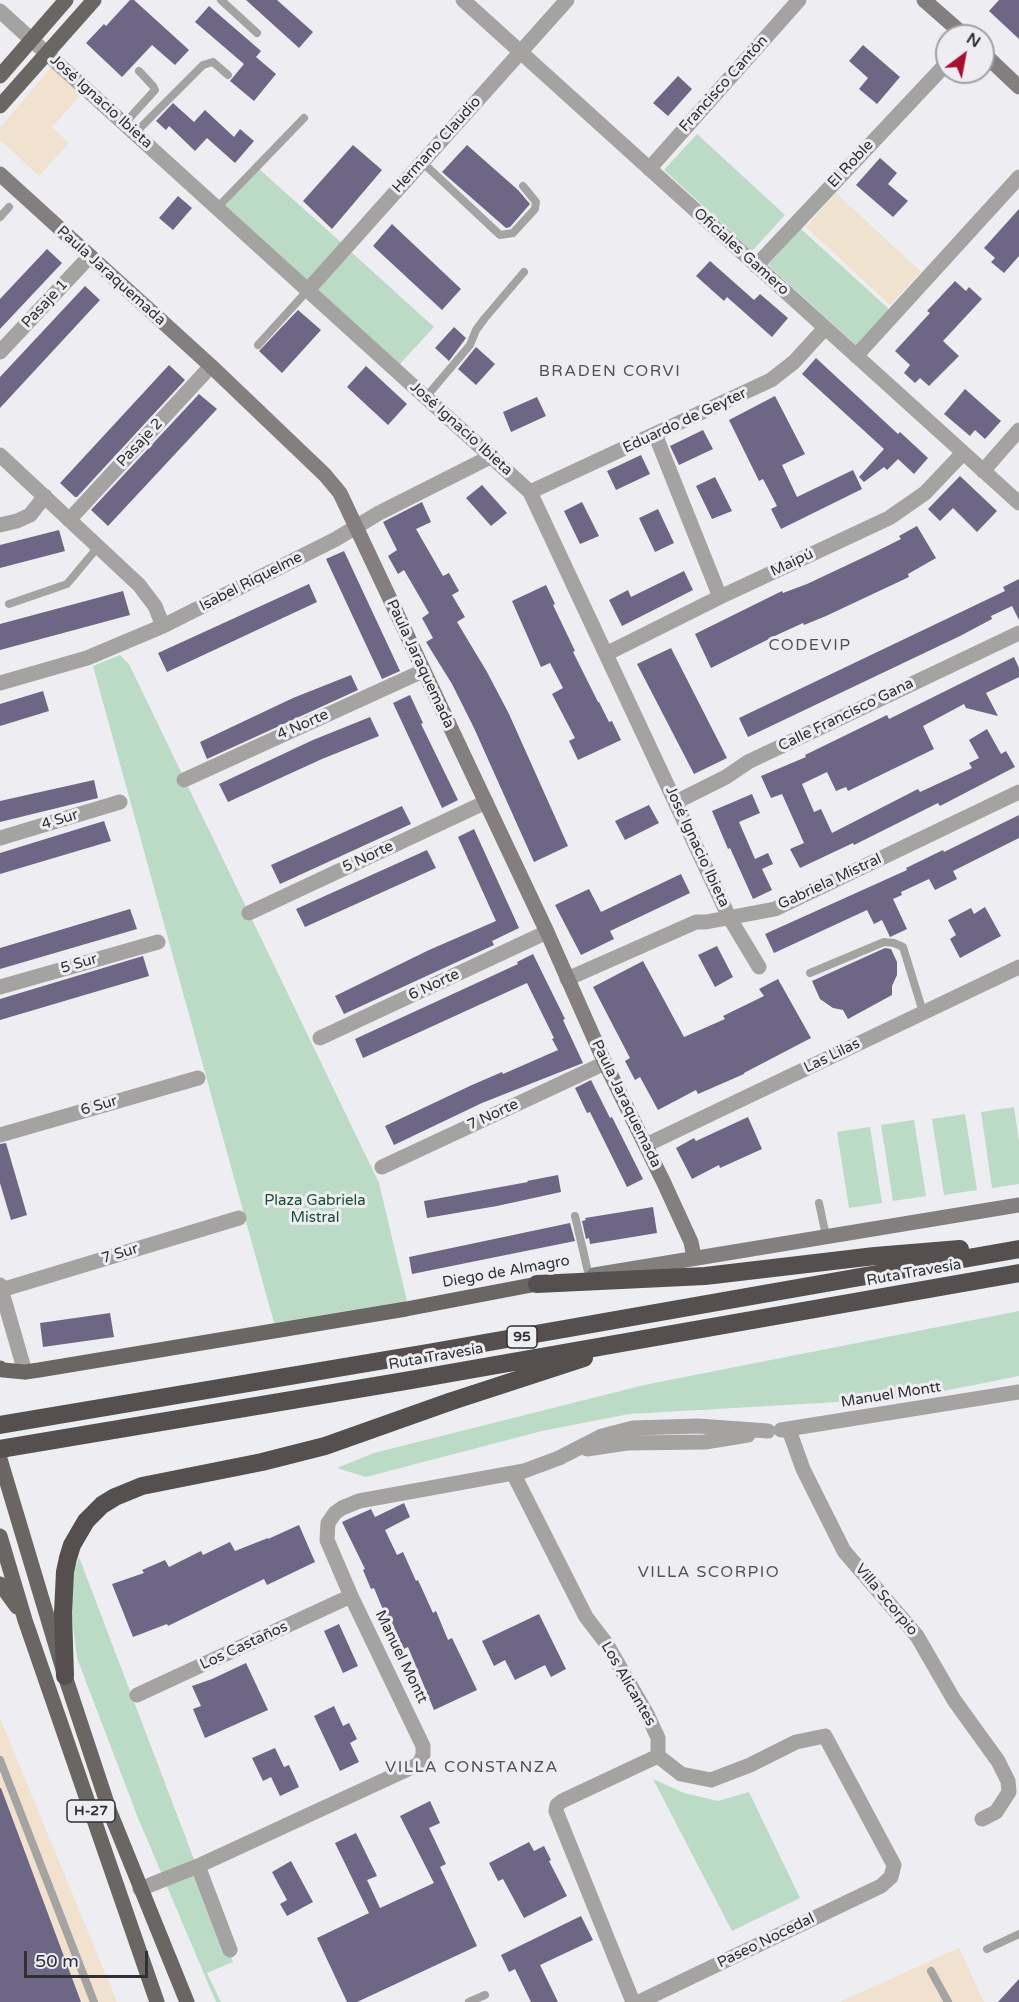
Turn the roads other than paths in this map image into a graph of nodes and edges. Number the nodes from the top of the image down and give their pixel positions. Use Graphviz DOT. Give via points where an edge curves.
graph roads {
  1 [pos="66,0"];
  2 [pos="94,0"];
  3 [pos="221,0"];
  4 [pos="463,0"];
  5 [pos="567,0"];
  6 [pos="799,0"];
  7 [pos="924,0"];
  8 [pos="0,11"];
  9 [pos="951,24"];
  10 [pos="257,33"];
  11 [pos="31,39"];
  12 [pos="521,52"];
  13 [pos="47,53"];
  14 [pos="995,64"];
  15 [pos="139,71"];
  16 [pos="228,75"];
  17 [pos="0,76"];
  18 [pos="935,76"];
  19 [pos="1019,87"];
  20 [pos="0,106"];
  21 [pos="304,118"];
  22 [pos="130,128"];
  23 [pos="422,162"];
  24 [pos="649,169"];
  25 [pos="0,174"];
  26 [pos="1019,177"];
  27 [pos="523,186"];
  28 [pos="9,207"];
  29 [pos="217,208"];
  30 [pos="0,217"];
  31 [pos="90,256"];
  32 [pos="756,266"];
  33 [pos="524,273"];
  34 [pos="308,290"];
  35 [pos="825,328"];
  36 [pos="258,345"];
  37 [pos="0,352"];
  38 [pos="856,356"];
  39 [pos="211,366"];
  40 [pos="426,397"];
  41 [pos="1019,430"];
  42 [pos="655,434"];
  43 [pos="963,453"];
  44 [pos="0,455"];
  45 [pos="492,456"];
  46 [pos="983,471"];
  47 [pos="530,492"];
  48 [pos="45,496"];
  49 [pos="1019,503"];
  50 [pos="69,520"];
  51 [pos="0,525"];
  52 [pos="357,526"];
  53 [pos="98,547"];
  54 [pos="720,597"];
  55 [pos="9,604"];
  56 [pos="164,626"];
  57 [pos="1019,633"];
  58 [pos="606,654"];
  59 [pos="423,671"];
  60 [pos="0,683"];
  61 [pos="184,780"];
  62 [pos="1019,792"];
  63 [pos="120,802"];
  64 [pos="486,802"];
  65 [pos="676,802"];
  66 [pos="0,838"];
  67 [pos="249,913"];
  68 [pos="729,917"];
  69 [pos="547,932"];
  70 [pos="158,942"];
  71 [pos="1019,967"];
  72 [pos="759,968"];
  73 [pos="810,973"];
  74 [pos="567,979"];
  75 [pos="0,987"];
  76 [pos="923,1012"];
  77 [pos="320,1038"];
  78 [pos="605,1063"];
  79 [pos="198,1078"];
  80 [pos="0,1135"];
  81 [pos="646,1145"];
  82 [pos="381,1167"];
  83 [pos="819,1203"];
  84 [pos="1019,1205"];
  85 [pos="575,1216"];
  86 [pos="239,1218"];
  87 [pos="826,1236"];
  88 [pos="1019,1248"];
  89 [pos="694,1257"];
  90 [pos="1019,1273"];
  91 [pos="588,1276"];
  92 [pos="537,1284"];
  93 [pos="1,1287"];
  94 [pos="629,1342"];
  95 [pos="0,1368"];
  96 [pos="25,1372"];
  97 [pos="1019,1392"];
  98 [pos="0,1425"];
  99 [pos="789,1430"];
  100 [pos="0,1449"];
  101 [pos="0,1459"];
  102 [pos="513,1473"];
  103 [pos="0,1536"];
  104 [pos="0,1584"];
  105 [pos="351,1596"];
  106 [pos="25,1620"];
  107 [pos="66,1676"];
  108 [pos="137,1695"];
  109 [pos="658,1756"];
  110 [pos="0,1760"];
  111 [pos="982,1819"];
  112 [pos="198,1866"];
  113 [pos="140,1889"];
  114 [pos="1019,1934"];
  115 [pos="987,1949"];
  116 [pos="230,1950"];
  117 [pos="931,1971"];
  118 [pos="485,1995"];
  119 [pos="155,2001"];
  120 [pos="94,2002"];
  121 [pos="187,2002"];
  122 [pos="468,2002"];
  123 [pos="633,2002"];
  124 [pos="639,2002"];
  125 [pos="948,2002"];
  1 -- 11 [label="main road"];
  2 -- 13 [label="main road"];
  3 -- 10 [label="lane"];
  4 -- 12 [label="street, Oficiales Gamero"];
  5 -- 12 [label="street, Hermano Claudio"];
  6 -- 24 [label="street, Francisco Cantón"];
  7 -- 9 [label="street"];
  8 -- 11 [label="street, José Ignacio Ibieta"];
  11 -- 13 [label="street, José Ignacio Ibieta"];
  11 -- 17 [label="main road"];
  12 -- 23 [label="street, Hermano Claudio"];
  12 -- 24 [label="street, Oficiales Gamero"];
  13 -- 20 [label="main road"];
  13 -- 22 [label="street, José Ignacio Ibieta"];
  14 -- 19 [label="street"];
  15 -- 22 [label="lane" via="155,90"];
  16 -- 22 [label="lane" via="213,62 203,65"];
  18 -- 32 [label="street, El Roble"];
  21 -- 29 [label="lane"];
  22 -- 29 [label="street, José Ignacio Ibieta"];
  23 -- 27 [label="lane" via="500,235 513,233 535,209 536,202"];
  23 -- 34 [label="street, Hermano Claudio"];
  24 -- 32 [label="street, Oficiales Gamero"];
  25 -- 31 [label="street, Paula Jaraquemada"];
  26 -- 38 [label="street"];
  28 -- 30 [label="lane"];
  29 -- 34 [label="street, José Ignacio Ibieta"];
  31 -- 37 [label="street, Pasaje 1"];
  31 -- 39 [label="street, Paula Jaraquemada"];
  32 -- 35 [label="street, Oficiales Gamero"];
  33 -- 40 [label="lane"];
  34 -- 36 [label="lane"];
  34 -- 40 [label="street, José Ignacio Ibieta"];
  35 -- 38 [label="street, Oficiales Gamero"];
  35 -- 42 [label="street, Eduardo de Geyter" via="771,380"];
  38 -- 43 [label="street, Oficiales Gamero"];
  39 -- 50 [label="street, Pasaje 2"];
  39 -- 52 [label="street, Paula Jaraquemada" via="325,475 340,493"];
  40 -- 45 [label="street, José Ignacio Ibieta"];
  41 -- 46 [label="street"];
  42 -- 47 [label="street, Eduardo de Geyter"];
  42 -- 54 [label="street"];
  43 -- 46 [label="street, Oficiales Gamero"];
  43 -- 54 [label="street, Maipú" via="925,493 900,511"];
  44 -- 48 [label="street"];
  45 -- 47 [label="street, José Ignacio Ibieta"];
  45 -- 52 [label="street, Isabel Riquelme"];
  46 -- 49 [label="street, Oficiales Gamero"];
  47 -- 58 [label="street, José Ignacio Ibieta"];
  48 -- 50 [label="street"];
  48 -- 51 [label="street" via="30,514"];
  50 -- 53 [label="street"];
  52 -- 56 [label="street, Isabel Riquelme"];
  52 -- 59 [label="street, Paula Jaraquemada"];
  53 -- 55 [label="lane" via="67,584"];
  53 -- 56 [label="street" via="144,591"];
  54 -- 58 [label="street, Maipú"];
  56 -- 60 [label="street, Isabel Riquelme" via="87,658"];
  57 -- 65 [label="street, Calle Francisco Gana" via="748,762"];
  58 -- 65 [label="street, José Ignacio Ibieta"];
  59 -- 61 [label="street, 4 Norte"];
  59 -- 64 [label="street, Paula Jaraquemada"];
  62 -- 68 [label="street, Gabriela Mistral" via="775,909"];
  63 -- 66 [label="street, 4 Sur"];
  64 -- 67 [label="street, 5 Norte"];
  64 -- 69 [label="street, Paula Jaraquemada"];
  65 -- 68 [label="street, José Ignacio Ibieta"];
  68 -- 72 [label="street, José Ignacio Ibieta"];
  68 -- 74 [label="street, Gabriela Mistral" via="688,925"];
  69 -- 74 [label="street, Paula Jaraquemada"];
  69 -- 77 [label="street, 6 Norte"];
  70 -- 75 [label="street, 5 Sur"];
  71 -- 76 [label="street, Las Lilas"];
  73 -- 76 [label="lane" via="884,942 894,943 903,947"];
  74 -- 78 [label="street, Paula Jaraquemada"];
  76 -- 81 [label="street, Las Lilas"];
  78 -- 81 [label="street, Paula Jaraquemada"];
  78 -- 82 [label="street, 7 Norte"];
  79 -- 80 [label="street, 6 Sur"];
  81 -- 89 [label="street, Paula Jaraquemada" via="691,1242"];
  83 -- 87 [label="lane"];
  84 -- 87 [label="street, Diego de Almagro"];
  85 -- 91 [label="lane"];
  86 -- 93 [label="street, 7 Sur"];
  87 -- 89 [label="street, Diego de Almagro"];
  88 -- 92 [label="highway" via="914,1252 705,1276"];
  88 -- 98 [label="highway, Ruta Travesía / 95"];
  89 -- 91 [label="street, Diego de Almagro"];
  90 -- 94 [label="highway, Ruta Travesía / 95"];
  91 -- 92 [label="street, Diego de Almagro"];
  92 -- 96 [label="main road, Diego de Almagro"];
  93 -- 96 [label="street"];
  94 -- 100 [label="highway, Ruta Travesía / 95"];
  94 -- 107 [label="highway" via="325,1446 142,1486 115,1497 86,1521 68,1558 63,1613"];
  95 -- 96 [label="main road, Diego de Almagro"];
  97 -- 99 [label="street, Manuel Montt"];
  99 -- 102 [label="street, Manuel Montt" via="633,1428 603,1436 542,1466"];
  99 -- 111 [label="street, Villa Scorpio" via="803,1469 844,1551 917,1636 1008,1781 1009,1792 996,1812"];
  101 -- 107 [label="main road, H-27"];
  102 -- 105 [label="street, Manuel Montt" via="359,1500 342,1508 331,1518 326,1534"];
  102 -- 109 [label="street, Los Alicantes" via="586,1617 606,1643 648,1716 658,1738"];
  103 -- 106 [label="main road, H-27"];
  104 -- 106 [label="main road"];
  105 -- 108 [label="street, Los Castaños"];
  105 -- 112 [label="street, Manuel Montt" via="423,1746 419,1764"];
  106 -- 119 [label="main road, H-27"];
  107 -- 113 [label="main road, H-27" via="110,1812"];
  109 -- 123 [label="street" via="562,1801 556,1811"];
  109 -- 124 [label="street, Paseo Nocedal" via="681,1774 711,1780 796,1742 825,1736 894,1865 891,1877 881,1886"];
  110 -- 120 [label="lane"];
  112 -- 113 [label="street, Manuel Montt"];
  112 -- 116 [label="street"];
  113 -- 121 [label="main road, H-27"];
  114 -- 115 [label="lane"];
  117 -- 125 [label="lane"];
  118 -- 122 [label="lane"];
}
